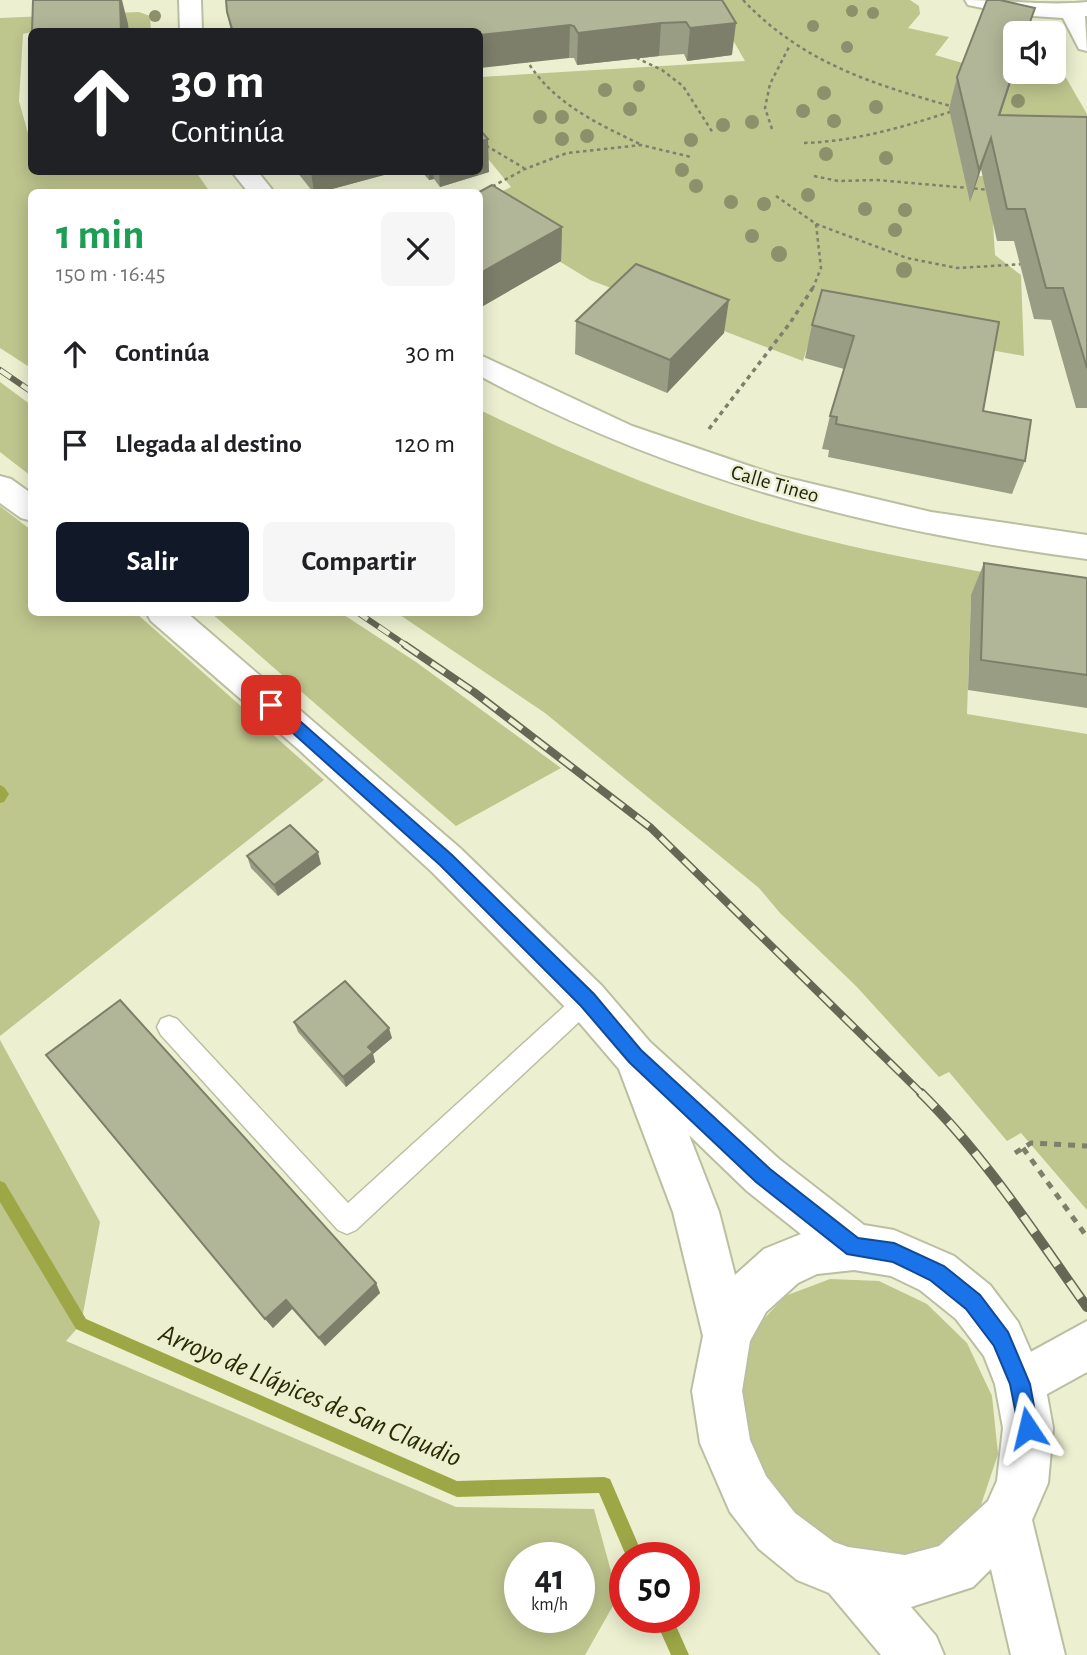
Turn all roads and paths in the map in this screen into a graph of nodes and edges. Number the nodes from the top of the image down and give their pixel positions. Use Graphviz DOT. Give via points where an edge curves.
graph roads {
  1 [pos="190,0"];
  2 [pos="743,0"];
  3 [pos="976,0"];
  4 [pos="1079,10"];
  5 [pos="191,28"];
  6 [pos="1087,44"];
  7 [pos="790,45"];
  8 [pos="625,46"];
  9 [pos="525,59"];
  10 [pos="772,129"];
  11 [pos="713,133"];
  12 [pos="804,143"];
  13 [pos="483,144"];
  14 [pos="641,145"];
  15 [pos="691,157"];
  16 [pos="525,169"];
  17 [pos="247,175"];
  18 [pos="814,176"];
  19 [pos="259,189"];
  20 [pos="991,190"];
  21 [pos="483,191"];
  22 [pos="776,196"];
  23 [pos="816,224"];
  24 [pos="1035,264"];
  25 [pos="483,366"];
  26 [pos="688,457"];
  27 [pos="0,487"];
  28 [pos="28,507"];
  29 [pos="1087,547"];
  30 [pos="168,616"];
  31 [pos="587,1000"];
  32 [pos="169,1027"];
  33 [pos="635,1056"];
  34 [pos="1087,1146"];
  35 [pos="1023,1148"];
  36 [pos="1015,1153"];
  37 [pos="1087,1237"];
  38 [pos="854,1247"];
  39 [pos="727,1336"];
  40 [pos="1087,1345"];
  41 [pos="1020,1384"];
  42 [pos="1006,1519"];
  43 [pos="848,1574"];
  44 [pos="917,1655"];
  45 [pos="1038,1655"];
  1 -- 5 [label="main road"];
  2 -- 7 [label="path"];
  3 -- 4 [label="main road" via="1015,9"];
  4 -- 6 [label="main road"];
  7 -- 10 [label="path" via="770,83 765,108"];
  7 -- 12 [label="path" via="888,88 962,109 876,135"];
  8 -- 11 [label="path" via="632,58 662,70 682,86"];
  9 -- 14 [label="path" via="562,100"];
  13 -- 16 [label="path"];
  14 -- 15 [label="path"];
  14 -- 16 [label="path" via="567,153"];
  16 -- 21 [label="path"];
  17 -- 19 [label="main road"];
  18 -- 20 [label="path"];
  22 -- 23 [label="path"];
  23 -- 24 [label="path" via="906,258 957,268"];
  23 -- 26 [label="path" via="821,269 809,294"];
  25 -- 26 [label="main road, Calle Tineo" via="580,415"];
  26 -- 29 [label="main road, Calle Tineo" via="898,516"];
  27 -- 28 [label="main road"];
  30 -- 31 [label="main road" via="446,860"];
  31 -- 32 [label="lane" via="347,1222"];
  31 -- 33 [label="main road"];
  33 -- 38 [label="main road" via="763,1175"];
  33 -- 39 [label="main road" via="696,1212"];
  34 -- 35 [label="path" via="1031,1143"];
  35 -- 36 [label="path"];
  35 -- 37 [label="path"];
  38 -- 39 [label="main road" via="817,1251 781,1266 749,1295"];
  38 -- 41 [label="main road" via="894,1253 937,1273 973,1302 1001,1339"];
  39 -- 43 [label="main road" via="717,1391 725,1443 748,1494 777,1531 816,1561"];
  40 -- 41 [label="main road"];
  41 -- 42 [label="main road" via="1028,1428 1022,1483"];
  42 -- 43 [label="main road" via="954,1568 905,1582"];
  42 -- 45 [label="main road"];
  43 -- 44 [label="main road"];
}
